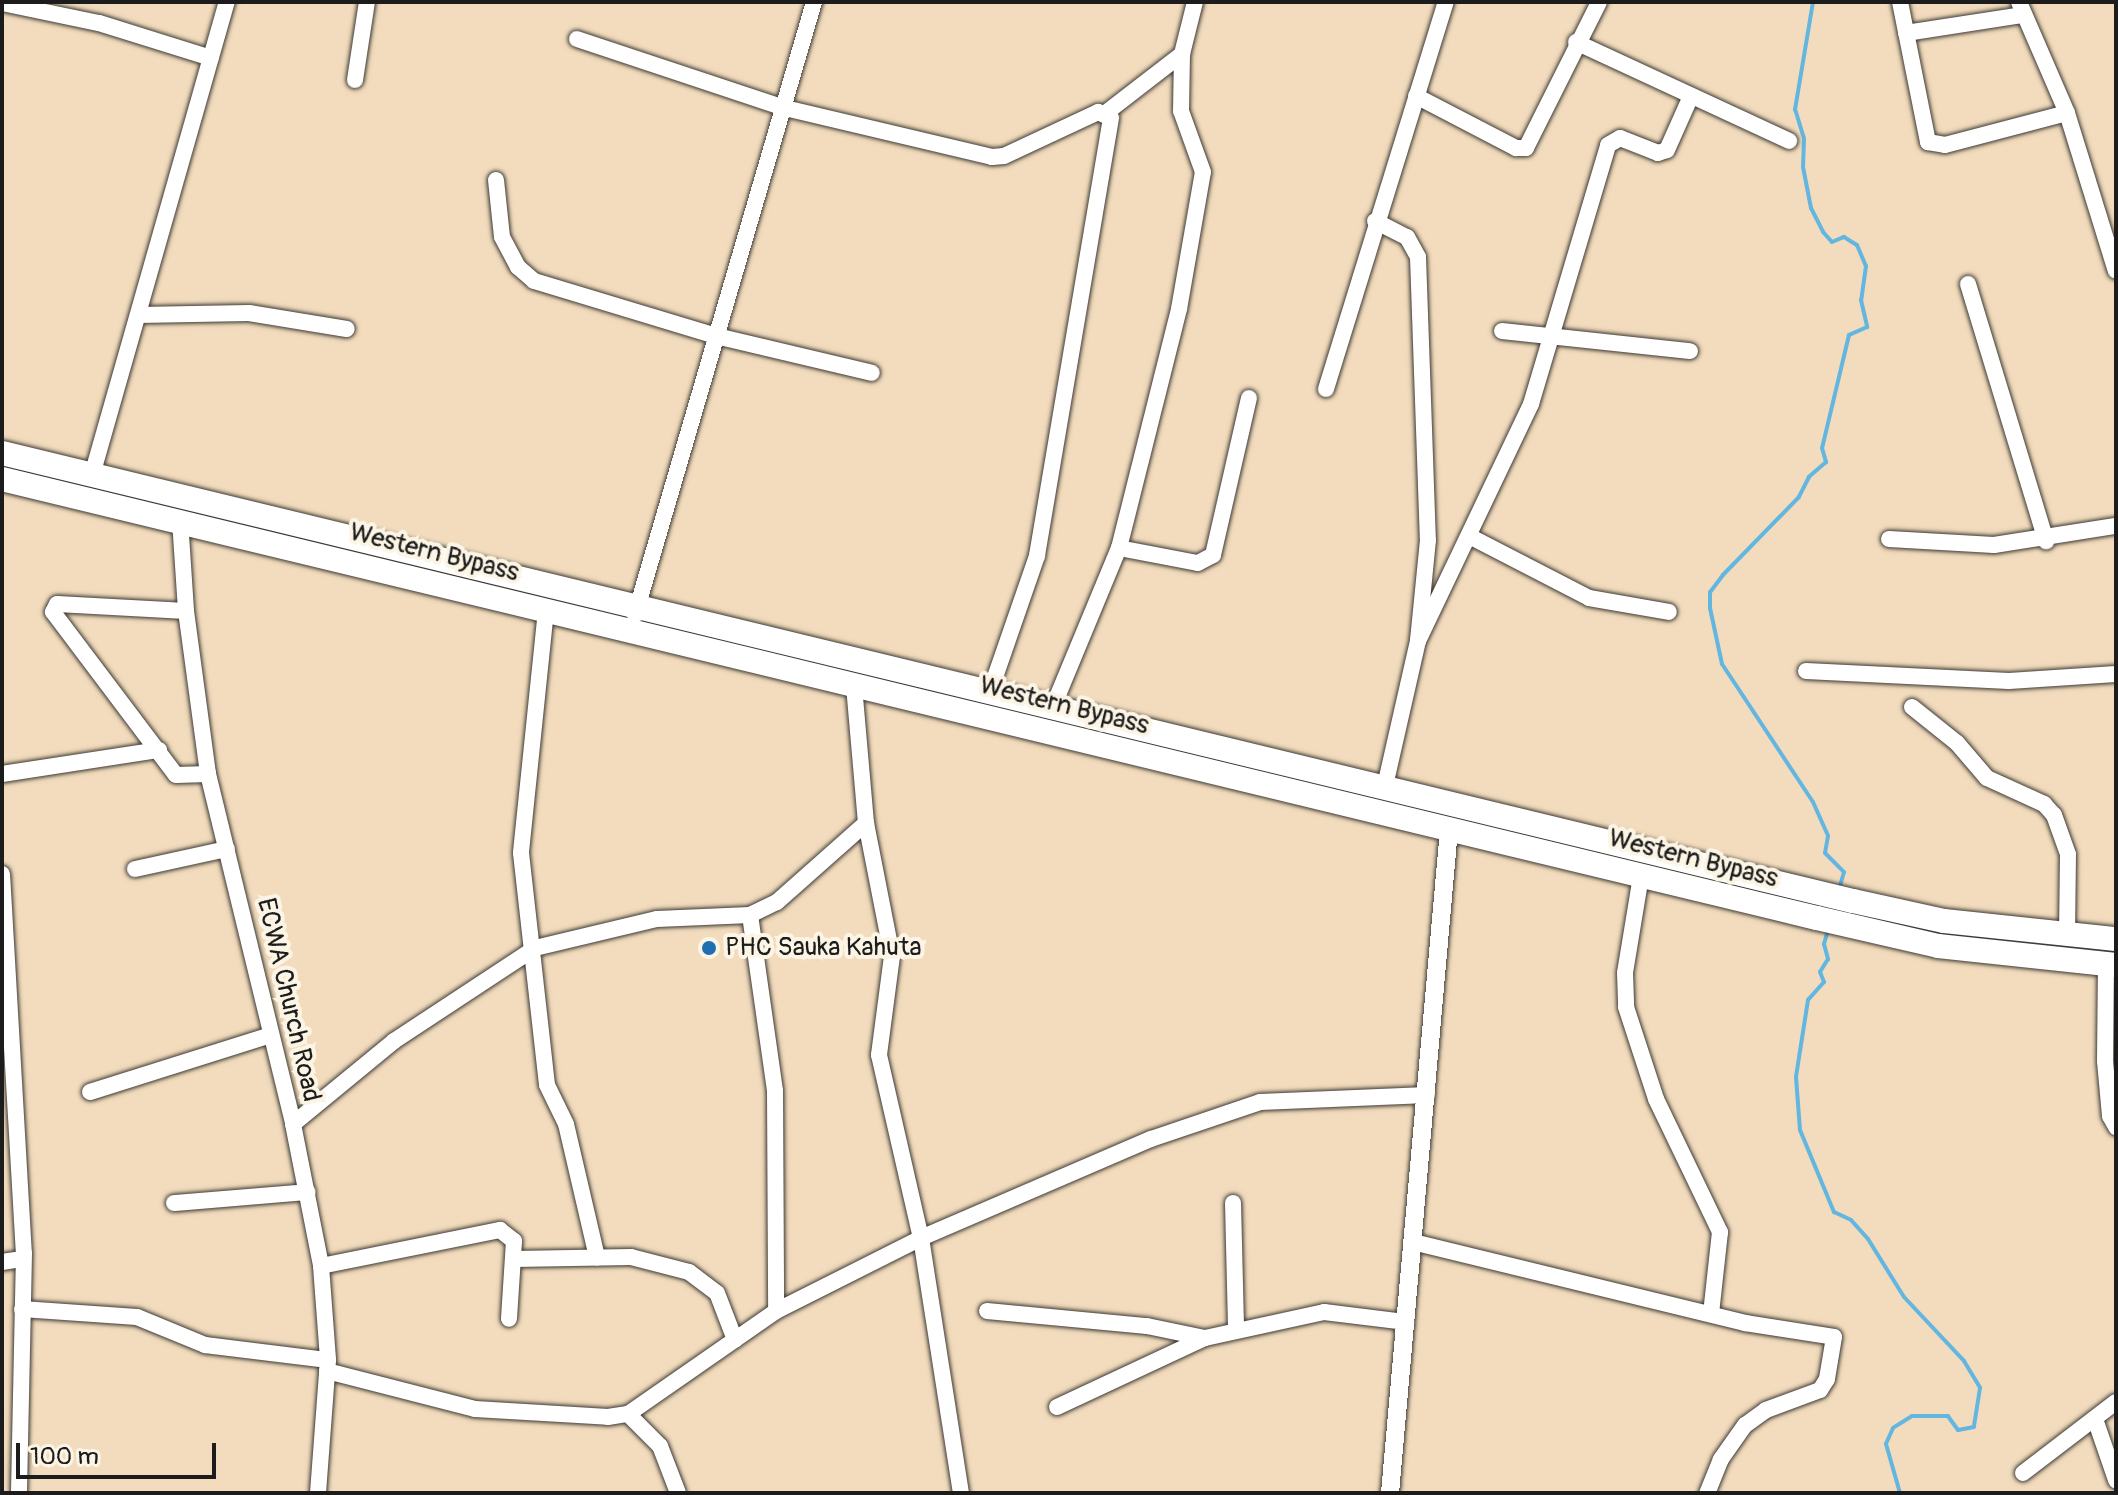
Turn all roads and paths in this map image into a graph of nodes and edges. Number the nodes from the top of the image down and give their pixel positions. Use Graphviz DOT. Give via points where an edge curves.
graph roads {
  1 [pos="227,2"];
  2 [pos="367,2"];
  3 [pos="814,2"];
  4 [pos="1195,2"];
  5 [pos="1446,2"];
  6 [pos="1599,2"];
  7 [pos="1900,2"];
  8 [pos="2,3"];
  9 [pos="46,8"];
  10 [pos="2020,9"];
  11 [pos="1906,33"];
  12 [pos="577,39"];
  13 [pos="1576,42"];
  14 [pos="1182,54"];
  15 [pos="211,58"];
  16 [pos="355,80"];
  17 [pos="1416,96"];
  18 [pos="1691,96"];
  19 [pos="785,108"];
  20 [pos="1107,112"];
  21 [pos="2067,113"];
  22 [pos="1789,141"];
  23 [pos="496,180"];
  24 [pos="1375,221"];
  25 [pos="2116,271"];
  26 [pos="1968,284"];
  27 [pos="138,315"];
  28 [pos="347,329"];
  29 [pos="1502,331"];
  30 [pos="1552,333"];
  31 [pos="716,336"];
  32 [pos="1690,351"];
  33 [pos="872,373"];
  34 [pos="1326,389"];
  35 [pos="1249,398"];
  36 [pos="2,453"];
  37 [pos="92,475"];
  38 [pos="2,479"];
  39 [pos="180,520"];
  40 [pos="2116,526"];
  41 [pos="1471,537"];
  42 [pos="1889,539"];
  43 [pos="2046,541"];
  44 [pos="1119,548"];
  45 [pos="637,606"];
  46 [pos="546,610"];
  47 [pos="186,611"];
  48 [pos="1669,612"];
  49 [pos="631,630"];
  50 [pos="1418,641"];
  51 [pos="1806,671"];
  52 [pos="2116,674"];
  53 [pos="854,685"];
  54 [pos="990,692"];
  55 [pos="1053,707"];
  56 [pos="1912,707"];
  57 [pos="159,750"];
  58 [pos="2,774"];
  59 [pos="208,774"];
  60 [pos="1385,786"];
  61 [pos="866,823"];
  62 [pos="1449,829"];
  63 [pos="227,849"];
  64 [pos="135,869"];
  65 [pos="2,874"];
  66 [pos="1641,876"];
  67 [pos="750,915"];
  68 [pos="2067,934"];
  69 [pos="2116,939"];
  70 [pos="535,948"];
  71 [pos="2111,965"];
  72 [pos="271,1035"];
  73 [pos="8,1084"];
  74 [pos="90,1092"];
  75 [pos="1427,1095"];
  76 [pos="293,1124"];
  77 [pos="2116,1127"];
  78 [pos="308,1192"];
  79 [pos="174,1203"];
  80 [pos="1233,1203"];
  81 [pos="921,1238"];
  82 [pos="1413,1242"];
  83 [pos="597,1257"];
  84 [pos="21,1259"];
  85 [pos="514,1259"];
  86 [pos="2,1262"];
  87 [pos="321,1266"];
  88 [pos="22,1309"];
  89 [pos="776,1311"];
  90 [pos="987,1311"];
  91 [pos="1711,1314"];
  92 [pos="509,1319"];
  93 [pos="1406,1322"];
  94 [pos="1236,1330"];
  95 [pos="1205,1338"];
  96 [pos="735,1340"];
  97 [pos="327,1365"];
  98 [pos="2116,1402"];
  99 [pos="1057,1407"];
  100 [pos="628,1414"];
  101 [pos="2095,1419"];
  102 [pos="2023,1473"];
  103 [pos="2116,1480"];
  104 [pos="19,1493"];
  105 [pos="318,1493"];
  106 [pos="678,1493"];
  107 [pos="961,1493"];
  108 [pos="1393,1493"];
  109 [pos="1707,1493"];
  1 -- 15 [label="street"];
  2 -- 16 [label="street"];
  3 -- 19 [label="street"];
  4 -- 14 [label="street"];
  5 -- 17 [label="street"];
  6 -- 13 [label="street"];
  7 -- 11 [label="street"];
  8 -- 9 [label="street"];
  9 -- 15 [label="street"];
  10 -- 11 [label="street"];
  10 -- 21 [label="street"];
  11 -- 21 [label="street" via="1925,135 1936,147"];
  12 -- 19 [label="street"];
  13 -- 17 [label="street" via="1526,148 1516,148"];
  13 -- 18 [label="street"];
  14 -- 20 [label="street"];
  14 -- 44 [label="street" via="1181,111 1203,172 1179,309"];
  15 -- 27 [label="street"];
  17 -- 24 [label="street"];
  18 -- 22 [label="street"];
  18 -- 30 [label="street" via="1667,150 1658,153 1620,138 1608,145"];
  19 -- 20 [label="street" via="992,157"];
  19 -- 31 [label="street"];
  20 -- 54 [label="street" via="1111,128 1037,556"];
  21 -- 25 [label="street"];
  23 -- 31 [label="street" via="502,237 518,267 534,281"];
  24 -- 34 [label="street"];
  24 -- 50 [label="street" via="1407,237 1418,257 1428,540"];
  26 -- 43 [label="street"];
  27 -- 28 [label="street" via="249,313"];
  27 -- 37 [label="street"];
  29 -- 30 [label="street"];
  30 -- 32 [label="street"];
  30 -- 41 [label="street" via="1531,404"];
  31 -- 33 [label="street"];
  31 -- 45 [label="street"];
  35 -- 44 [label="street" via="1213,555 1198,563"];
  36 -- 37 [label="main road, Western Bypass"];
  37 -- 45 [label="main road, Western Bypass"];
  38 -- 39 [label="main road, Western Bypass"];
  39 -- 46 [label="main road, Western Bypass"];
  39 -- 47 [label="street, ECWA Church Road"];
  40 -- 43 [label="street"];
  41 -- 48 [label="street" via="1589,598"];
  41 -- 50 [label="street"];
  42 -- 43 [label="street" via="1994,545"];
  44 -- 55 [label="street"];
  45 -- 49 [label="street"];
  45 -- 54 [label="main road, Western Bypass"];
  46 -- 49 [label="main road, Western Bypass"];
  46 -- 70 [label="street" via="521,853"];
  47 -- 57 [label="street" via="57,604 53,612"];
  47 -- 59 [label="street, ECWA Church Road"];
  49 -- 53 [label="main road, Western Bypass"];
  50 -- 60 [label="street"];
  51 -- 52 [label="street" via="2009,681"];
  53 -- 61 [label="street"];
  53 -- 62 [label="main road, Western Bypass"];
  54 -- 55 [label="main road, Western Bypass"];
  55 -- 60 [label="main road, Western Bypass"];
  56 -- 68 [label="street" via="1957,743 1987,778 2044,804 2054,815 2068,854"];
  57 -- 58 [label="street"];
  57 -- 59 [label="street" via="182,778"];
  59 -- 63 [label="street, ECWA Church Road"];
  60 -- 68 [label="main road, Western Bypass" via="1944,921"];
  61 -- 67 [label="street" via="777,902"];
  61 -- 81 [label="street" via="892,956 879,1055"];
  62 -- 66 [label="main road, Western Bypass"];
  62 -- 75 [label="street"];
  63 -- 64 [label="street"];
  63 -- 72 [label="street, ECWA Church Road"];
  65 -- 73 [label="street"];
  66 -- 71 [label="main road, Western Bypass" via="1938,946"];
  66 -- 91 [label="street" via="1625,973 1626,1007 1656,1099 1720,1232"];
  67 -- 70 [label="street" via="657,919"];
  67 -- 89 [label="street" via="775,1091"];
  68 -- 69 [label="main road, Western Bypass"];
  70 -- 76 [label="street" via="394,1041"];
  70 -- 83 [label="street" via="547,1085 566,1124"];
  71 -- 77 [label="street" via="2105,1061 2110,1116"];
  72 -- 74 [label="street"];
  72 -- 76 [label="street, ECWA Church Road"];
  73 -- 84 [label="street"];
  75 -- 81 [label="street" via="1242,1105"];
  75 -- 82 [label="street"];
  76 -- 78 [label="street, ECWA Church Road"];
  78 -- 79 [label="street"];
  78 -- 87 [label="street, ECWA Church Road"];
  80 -- 94 [label="street"];
  81 -- 89 [label="street"];
  81 -- 107 [label="street"];
  82 -- 91 [label="street"];
  82 -- 93 [label="street"];
  83 -- 85 [label="street"];
  83 -- 96 [label="street" via="646,1259 705,1280 717,1293"];
  84 -- 86 [label="street"];
  84 -- 88 [label="street"];
  85 -- 87 [label="street" via="514,1241 500,1230"];
  85 -- 92 [label="street"];
  87 -- 97 [label="street, ECWA Church Road"];
  88 -- 97 [label="street" via="137,1317 205,1345"];
  88 -- 104 [label="street"];
  89 -- 96 [label="street"];
  90 -- 95 [label="street" via="1147,1326"];
  91 -- 109 [label="street" via="1834,1337 1836,1342 1820,1390 1766,1410 1745,1425 1721,1459"];
  93 -- 94 [label="street" via="1324,1312"];
  93 -- 108 [label="street"];
  94 -- 95 [label="street"];
  95 -- 99 [label="street"];
  96 -- 100 [label="street"];
  97 -- 100 [label="street" via="475,1409"];
  97 -- 105 [label="street, ECWA Church Road"];
  98 -- 101 [label="street"];
  100 -- 106 [label="street" via="660,1446"];
  101 -- 102 [label="street"];
  101 -- 103 [label="street"];
}
